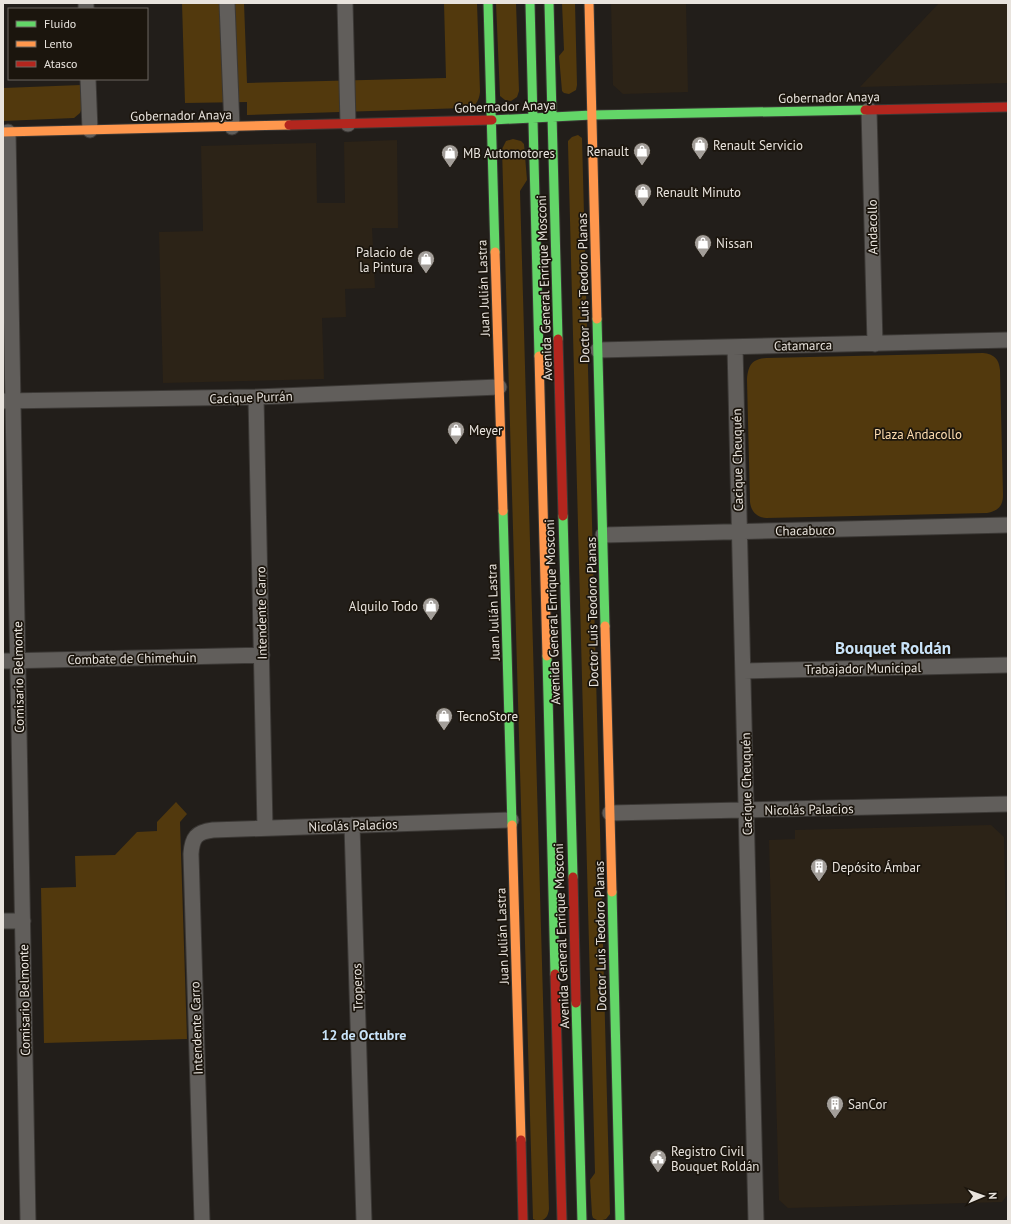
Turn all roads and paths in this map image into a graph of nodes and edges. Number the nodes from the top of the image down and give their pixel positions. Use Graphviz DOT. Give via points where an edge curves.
graph roads {
  1 [pos="227,3"];
  2 [pos="345,3"];
  3 [pos="488,3"];
  4 [pos="530,3"];
  5 [pos="549,3"];
  6 [pos="589,3"];
  7 [pos="88,80"];
  8 [pos="1008,107"];
  9 [pos="869,110"];
  10 [pos="592,115"];
  11 [pos="552,117"];
  12 [pos="534,118"];
  13 [pos="492,120"];
  14 [pos="348,124"];
  15 [pos="232,127"];
  16 [pos="90,130"];
  17 [pos="5,132"];
  18 [pos="1008,340"];
  19 [pos="874,344"];
  20 [pos="735,347"];
  21 [pos="598,350"];
  22 [pos="499,387"];
  23 [pos="256,397"];
  24 [pos="8,401"];
  25 [pos="1008,525"];
  26 [pos="739,532"];
  27 [pos="603,535"];
  28 [pos="262,655"];
  29 [pos="10,660"];
  30 [pos="1008,665"];
  31 [pos="743,671"];
  32 [pos="1008,804"];
  33 [pos="746,810"];
  34 [pos="610,813"];
  35 [pos="512,820"];
  36 [pos="352,826"];
  37 [pos="265,828"];
  38 [pos="196,836"];
  39 [pos="3,921"];
  40 [pos="23,921"];
  41 [pos="28,1221"];
  42 [pos="202,1221"];
  43 [pos="364,1221"];
  44 [pos="523,1221"];
  45 [pos="562,1221"];
  46 [pos="582,1221"];
  47 [pos="620,1221"];
  48 [pos="756,1221"];
  1 -- 15 [label="street"];
  2 -- 14 [label="street"];
  3 -- 13 [label="main road, Juan Julián Lastra"];
  4 -- 12 [label="main road, Avenida General Enrique Mosconi"];
  5 -- 11 [label="main road, Avenida General Enrique Mosconi"];
  6 -- 10 [label="main road, Doctor Luis Teodoro Planas"];
  7 -- 16 [label="street"];
  8 -- 9 [label="main road, Gobernador Anaya"];
  9 -- 10 [label="main road, Gobernador Anaya"];
  9 -- 19 [label="street, Andacollo"];
  10 -- 11 [label="main road, Gobernador Anaya"];
  10 -- 21 [label="main road, Doctor Luis Teodoro Planas"];
  11 -- 12 [label="main road, Gobernador Anaya"];
  11 -- 46 [label="main road, Avenida General Enrique Mosconi"];
  12 -- 13 [label="main road, Gobernador Anaya"];
  12 -- 45 [label="main road, Avenida General Enrique Mosconi"];
  13 -- 14 [label="main road, Gobernador Anaya"];
  13 -- 22 [label="main road, Juan Julián Lastra"];
  14 -- 15 [label="main road, Gobernador Anaya"];
  15 -- 16 [label="main road, Gobernador Anaya"];
  16 -- 17 [label="main road, Gobernador Anaya"];
  17 -- 24 [label="street, Comisario Belmonte"];
  18 -- 19 [label="street, Catamarca"];
  19 -- 20 [label="street, Catamarca"];
  20 -- 21 [label="street, Catamarca"];
  20 -- 26 [label="street, Cacique Cheuquén"];
  21 -- 27 [label="main road, Doctor Luis Teodoro Planas"];
  22 -- 23 [label="street, Cacique Purrán"];
  22 -- 35 [label="main road, Juan Julián Lastra"];
  23 -- 24 [label="street, Cacique Purrán"];
  23 -- 28 [label="street, Intendente Carro"];
  24 -- 29 [label="street, Comisario Belmonte"];
  25 -- 26 [label="street, Chacabuco"];
  26 -- 27 [label="street, Chacabuco"];
  26 -- 31 [label="street, Cacique Cheuquén"];
  27 -- 34 [label="main road, Doctor Luis Teodoro Planas"];
  28 -- 29 [label="street, Combate de Chimehuin"];
  28 -- 37 [label="street, Intendente Carro"];
  29 -- 40 [label="street, Comisario Belmonte"];
  30 -- 31 [label="street, Trabajador Municipal"];
  31 -- 33 [label="street, Cacique Cheuquén"];
  32 -- 33 [label="street, Nicolás Palacios"];
  33 -- 34 [label="street, Nicolás Palacios"];
  33 -- 48 [label="street, Cacique Cheuquén"];
  34 -- 47 [label="main road, Doctor Luis Teodoro Planas"];
  35 -- 36 [label="street, Nicolás Palacios"];
  35 -- 44 [label="main road, Juan Julián Lastra"];
  36 -- 37 [label="street, Nicolás Palacios"];
  36 -- 43 [label="street, Troperos"];
  37 -- 38 [label="street, Nicolás Palacios" via="213,830 201,832"];
  38 -- 42 [label="street, Intendente Carro" via="191,854"];
  39 -- 40 [label="street"];
  40 -- 41 [label="street, Comisario Belmonte"];
}
